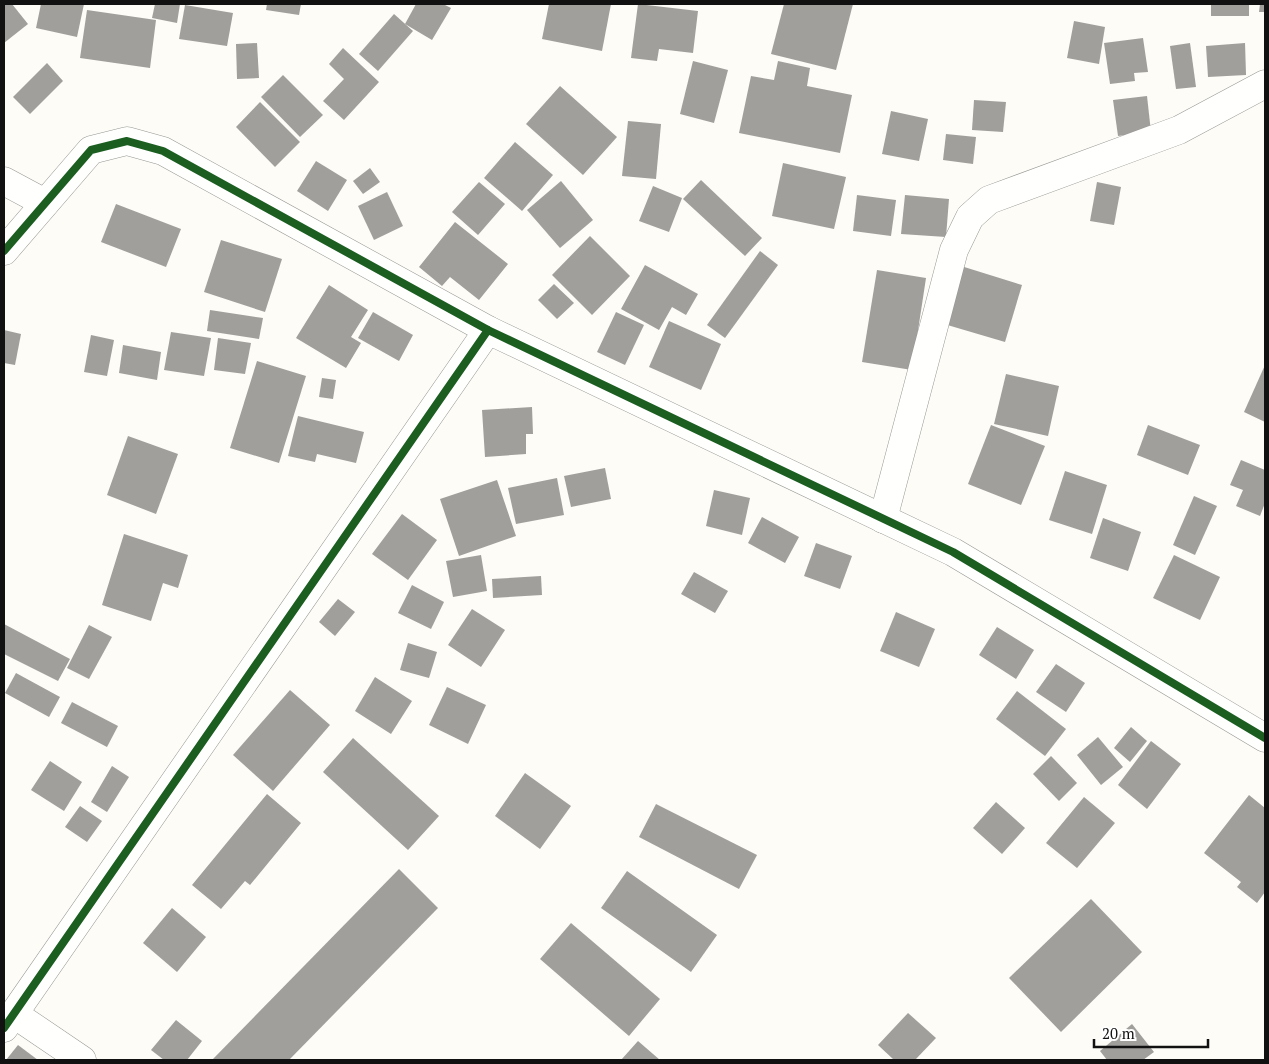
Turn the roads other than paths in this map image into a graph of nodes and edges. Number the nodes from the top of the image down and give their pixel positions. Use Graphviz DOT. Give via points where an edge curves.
graph roads {
  1 [pos="1265,84"];
  2 [pos="4,181"];
  3 [pos="45,203"];
  4 [pos="4,251"];
  5 [pos="488,330"];
  6 [pos="883,519"];
  7 [pos="1265,738"];
  8 [pos="9,1021"];
  9 [pos="82,1060"];
  1 -- 6 [label="street" via="1179,130 989,200 970,217 954,250"];
  2 -- 3 [label="street"];
  3 -- 4 [label="street"];
  3 -- 5 [label="street" via="91,150 127,141 163,151"];
  5 -- 6 [label="street"];
  5 -- 8 [label="street"];
  6 -- 7 [label="street" via="954,552"];
  8 -- 9 [label="street"];
}
